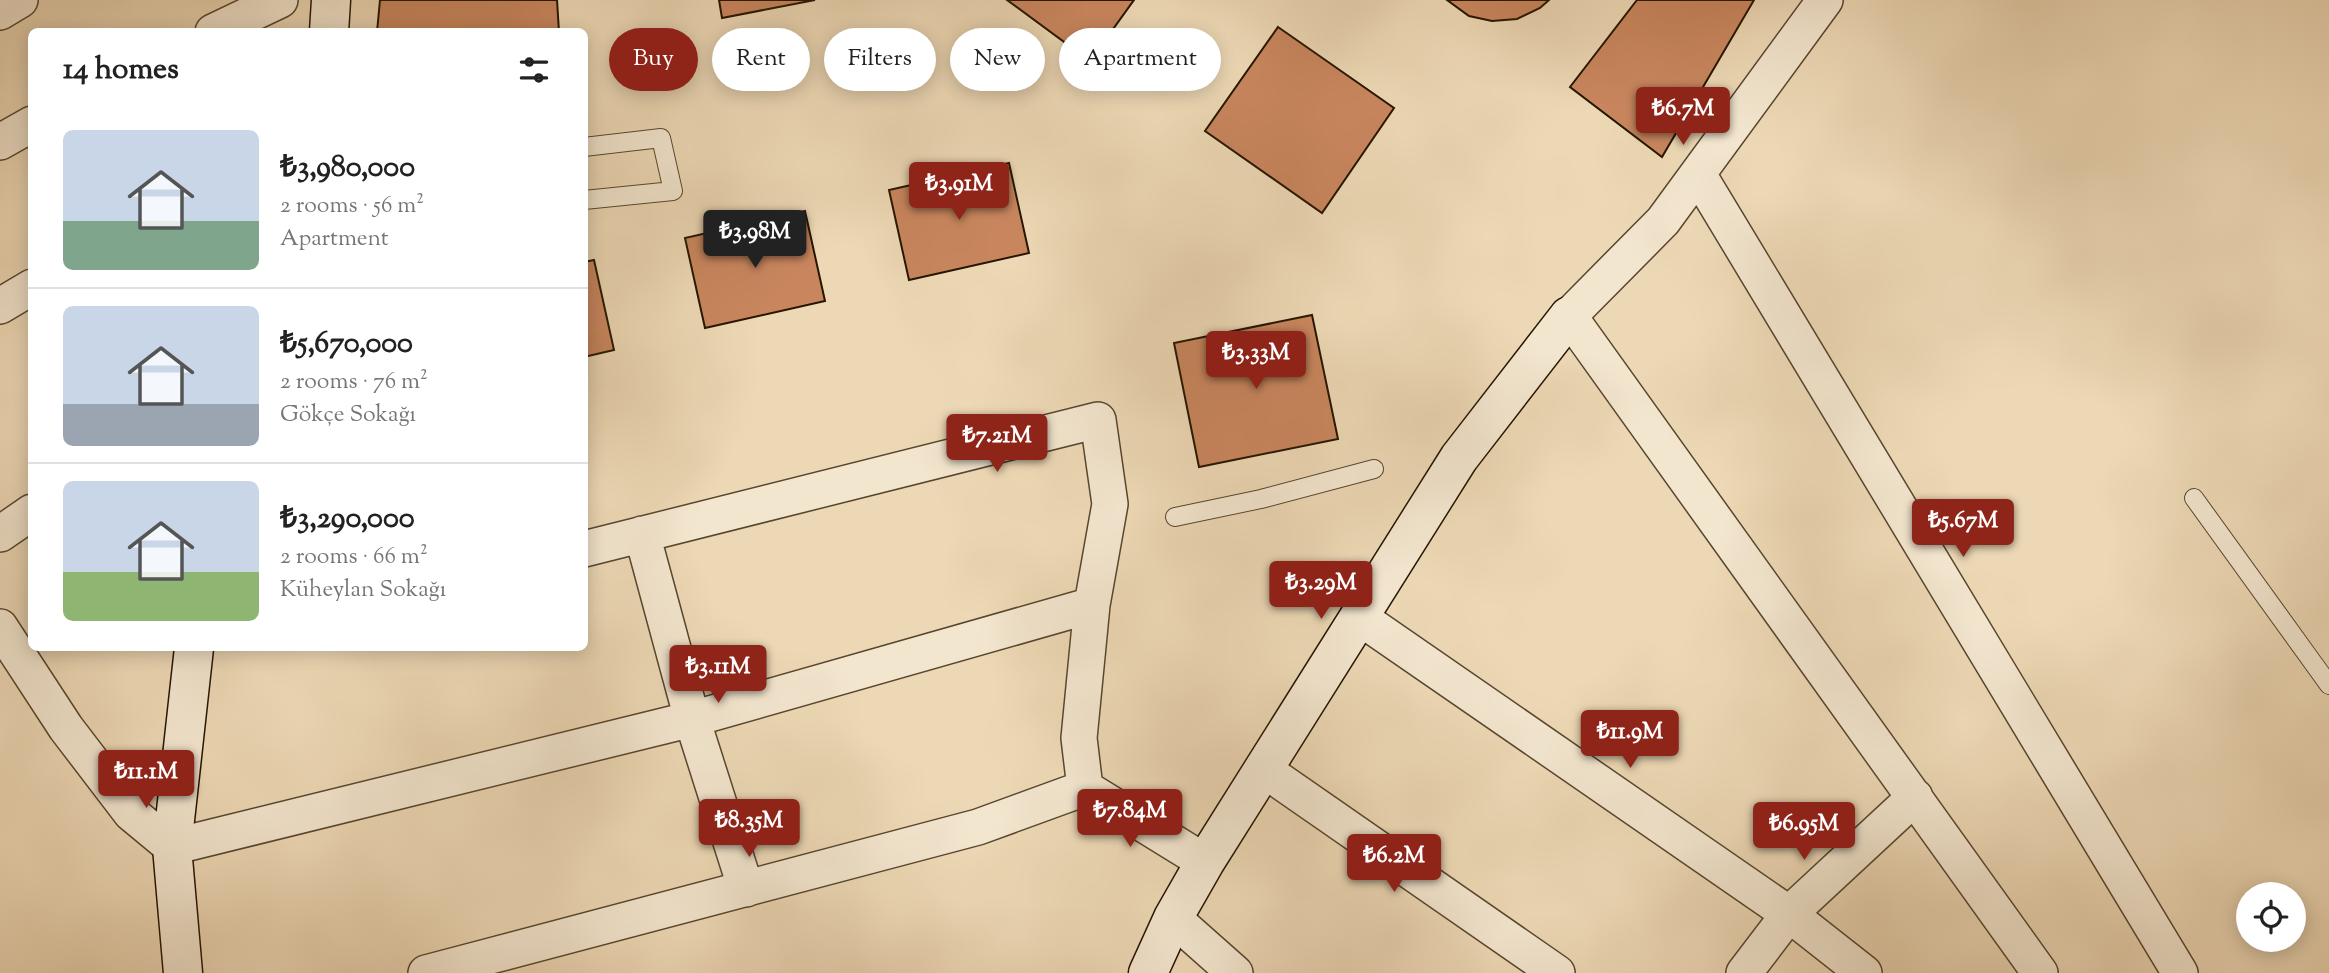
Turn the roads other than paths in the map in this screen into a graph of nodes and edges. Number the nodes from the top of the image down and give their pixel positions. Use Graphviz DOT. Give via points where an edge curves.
graph roads {
  1 [pos="20,0"];
  2 [pos="280,0"];
  3 [pos="331,0"];
  4 [pos="1825,0"];
  5 [pos="0,12"];
  6 [pos="222,28"];
  7 [pos="329,28"];
  8 [pos="28,126"];
  9 [pos="0,142"];
  10 [pos="588,147"];
  11 [pos="1698,174"];
  12 [pos="588,201"];
  13 [pos="28,288"];
  14 [pos="0,306"];
  15 [pos="1569,316"];
  16 [pos="1374,470"];
  17 [pos="2194,498"];
  18 [pos="28,515"];
  19 [pos="1175,517"];
  20 [pos="0,534"];
  21 [pos="642,534"];
  22 [pos="588,548"];
  23 [pos="1092,605"];
  24 [pos="1359,617"];
  25 [pos="0,627"];
  26 [pos="194,651"];
  27 [pos="2329,685"];
  28 [pos="692,719"];
  29 [pos="1263,769"];
  30 [pos="1085,788"];
  31 [pos="1915,797"];
  32 [pos="172,847"];
  33 [pos="1205,862"];
  34 [pos="746,889"];
  35 [pos="1789,914"];
  36 [pos="1173,918"];
  37 [pos="183,973"];
  38 [pos="426,973"];
  39 [pos="1148,973"];
  40 [pos="1236,973"];
  41 [pos="1557,973"];
  42 [pos="1745,973"];
  43 [pos="1864,973"];
  44 [pos="2040,973"];
  45 [pos="2180,973"];
  1 -- 5 [label="street"];
  2 -- 6 [label="street"];
  3 -- 7 [label="street"];
  4 -- 11 [label="street"];
  8 -- 9 [label="street"];
  10 -- 12 [label="lane" via="661,138 673,191"];
  11 -- 15 [label="street" via="1663,221"];
  11 -- 45 [label="street"];
  13 -- 14 [label="street"];
  15 -- 24 [label="street" via="1459,458"];
  15 -- 31 [label="street"];
  16 -- 19 [label="lane"];
  17 -- 27 [label="lane"];
  18 -- 20 [label="street"];
  21 -- 22 [label="street"];
  21 -- 23 [label="street" via="1098,420 1110,504"];
  21 -- 28 [label="street"];
  23 -- 28 [label="street"];
  23 -- 30 [label="street" via="1079,738"];
  24 -- 29 [label="street"];
  24 -- 35 [label="street"];
  25 -- 32 [label="street" via="66,728 123,803"];
  26 -- 32 [label="street"];
  28 -- 32 [label="street"];
  28 -- 34 [label="street"];
  29 -- 33 [label="street"];
  29 -- 41 [label="street"];
  30 -- 33 [label="street"];
  30 -- 34 [label="street" via="978,827"];
  31 -- 35 [label="street"];
  31 -- 44 [label="street"];
  32 -- 37 [label="street"];
  33 -- 36 [label="street"];
  34 -- 38 [label="street"];
  35 -- 42 [label="street"];
  35 -- 43 [label="street"];
  36 -- 39 [label="street"];
  36 -- 40 [label="street"];
}
